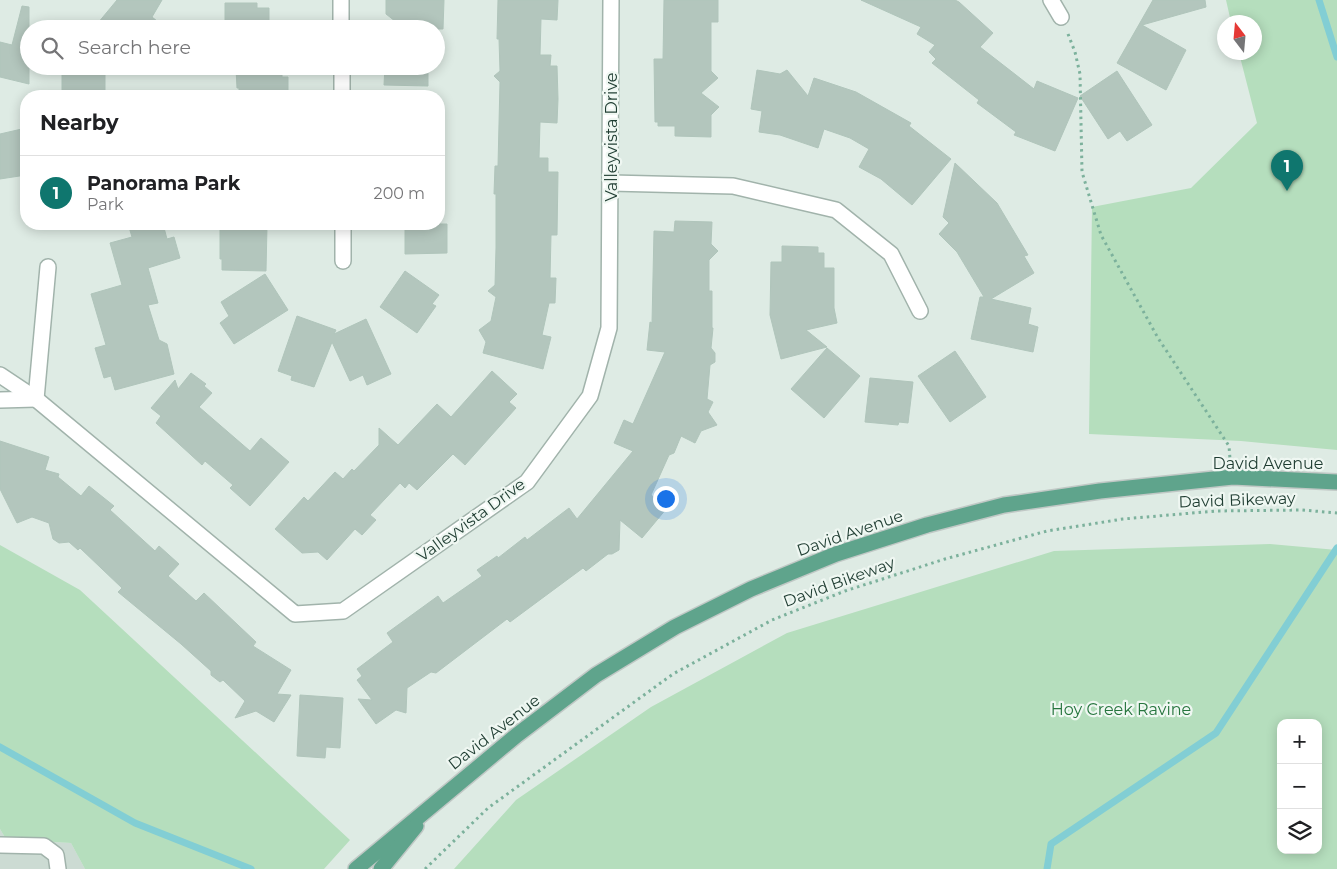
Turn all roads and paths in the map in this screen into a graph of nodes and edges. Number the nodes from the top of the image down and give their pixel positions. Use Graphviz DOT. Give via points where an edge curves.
graph roads {
  1 [pos="341,0"];
  2 [pos="611,0"];
  3 [pos="1051,0"];
  4 [pos="1061,17"];
  5 [pos="341,20"];
  6 [pos="342,75"];
  7 [pos="342,90"];
  8 [pos="611,183"];
  9 [pos="343,230"];
  10 [pos="343,261"];
  11 [pos="48,267"];
  12 [pos="920,311"];
  13 [pos="0,375"];
  14 [pos="36,399"];
  15 [pos="0,400"];
  16 [pos="1233,477"];
  17 [pos="1337,482"];
  18 [pos="1337,513"];
  19 [pos="439,798"];
  20 [pos="0,845"];
  21 [pos="58,869"];
  22 [pos="356,869"];
  23 [pos="381,869"];
  24 [pos="425,869"];
  1 -- 5 [label="street"];
  2 -- 8 [label="street, Valleyvista Drive"];
  3 -- 4 [label="street"];
  4 -- 16 [label="path" via="1080,74 1082,172 1100,235 1158,338 1228,446"];
  6 -- 7 [label="street"];
  8 -- 12 [label="street" via="733,186 836,210 891,254"];
  8 -- 14 [label="street, Valleyvista Drive" via="609,328 590,396 527,482 343,611 295,614"];
  9 -- 10 [label="street"];
  11 -- 14 [label="street"];
  13 -- 14 [label="street, Valleyvista Drive"];
  14 -- 15 [label="street"];
  16 -- 17 [label="main road, David Avenue"];
  16 -- 19 [label="main road, David Avenue" via="1004,505 836,554 751,589 675,627 596,675"];
  18 -- 24 [label="path, David Bikeway" via="1302,510 1216,512 1123,519 1047,531 845,591 772,620 673,674 488,808"];
  19 -- 22 [label="main road, David Avenue"];
  19 -- 23 [label="main road, David Avenue"];
  20 -- 21 [label="street" via="44,846 56,855"];
}
